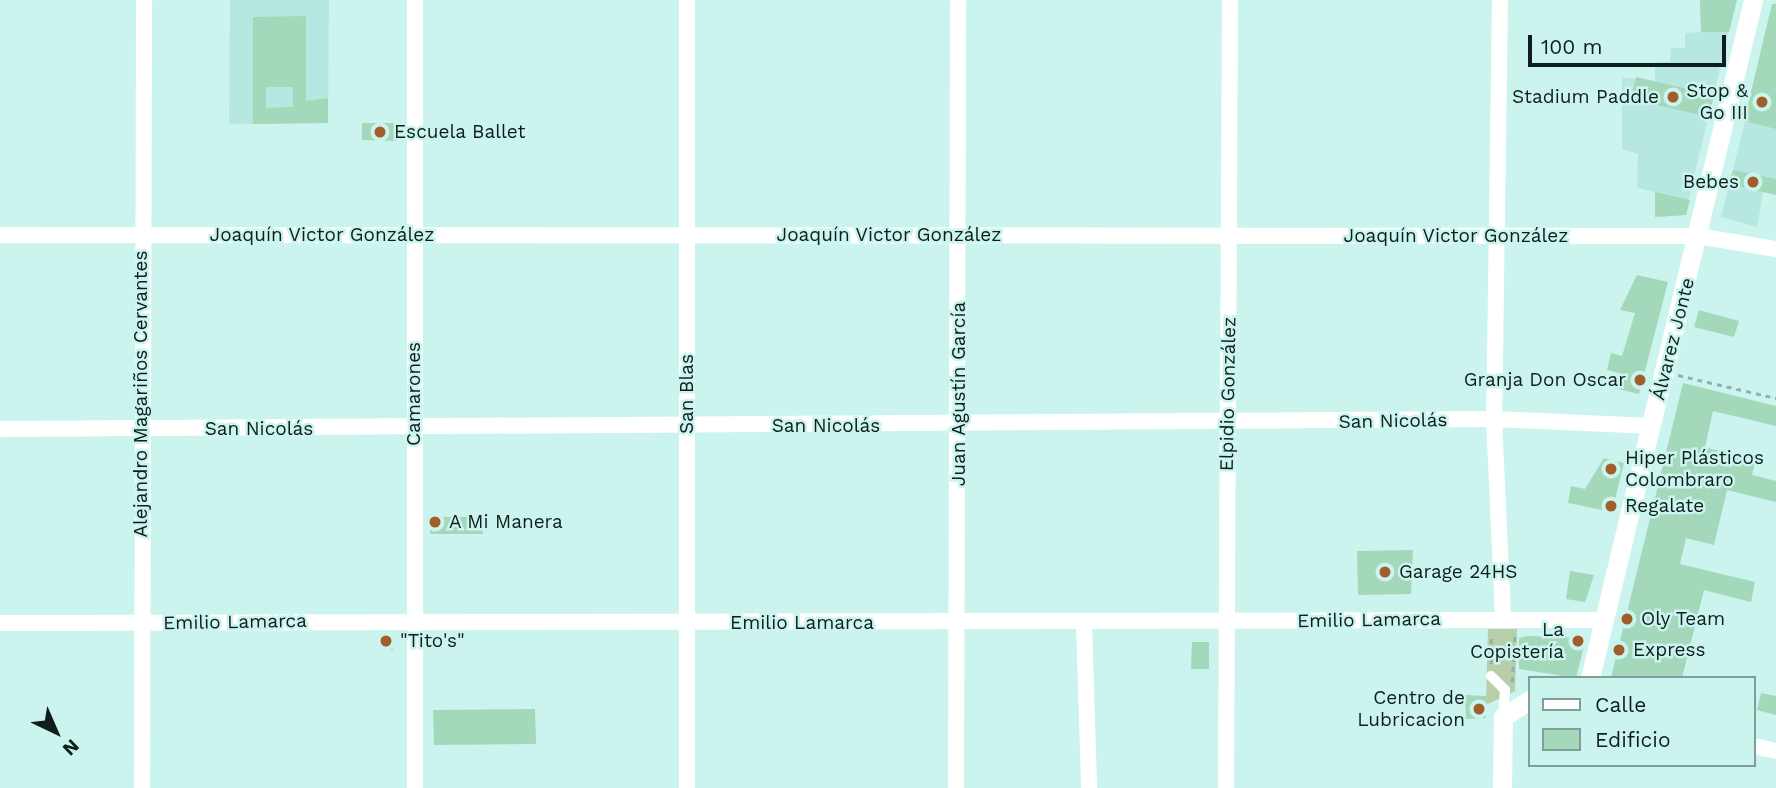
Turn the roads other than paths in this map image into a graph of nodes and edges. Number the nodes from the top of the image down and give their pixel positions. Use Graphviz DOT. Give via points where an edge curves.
graph roads {
  1 [pos="144,0"];
  2 [pos="415,0"];
  3 [pos="687,0"];
  4 [pos="958,0"];
  5 [pos="1230,0"];
  6 [pos="1500,0"];
  7 [pos="1753,0"];
  8 [pos="142,234"];
  9 [pos="686,234"];
  10 [pos="414,235"];
  11 [pos="1500,235"];
  12 [pos="0,236"];
  13 [pos="958,236"];
  14 [pos="1230,236"];
  15 [pos="1698,236"];
  16 [pos="1776,249"];
  17 [pos="1494,419"];
  18 [pos="958,425"];
  19 [pos="1227,425"];
  20 [pos="1652,426"];
  21 [pos="687,427"];
  22 [pos="413,428"];
  23 [pos="0,429"];
  24 [pos="140,429"];
  25 [pos="1510,619"];
  26 [pos="414,620"];
  27 [pos="1603,620"];
  28 [pos="1227,621"];
  29 [pos="0,623"];
  30 [pos="688,623"];
  31 [pos="142,624"];
  32 [pos="961,624"];
  33 [pos="1084,625"];
  34 [pos="1491,676"];
  35 [pos="1590,676"];
  36 [pos="1528,701"];
  37 [pos="1503,717"];
  38 [pos="1755,746"];
  39 [pos="1776,751"];
  40 [pos="142,788"];
  41 [pos="415,788"];
  42 [pos="687,788"];
  43 [pos="956,788"];
  44 [pos="1089,788"];
  45 [pos="1226,788"];
  46 [pos="1502,788"];
  1 -- 8 [label="street, Alejandro Magariños Cervantes"];
  2 -- 10 [label="street, Camarones"];
  3 -- 9 [label="street, San Blas"];
  4 -- 13 [label="street, Juan Agustín García"];
  5 -- 14 [label="street, Elpidio González"];
  6 -- 11 [label="street"];
  7 -- 15 [label="street, Álvarez Jonte"];
  8 -- 10 [label="street, Joaquín Victor González"];
  8 -- 12 [label="street, Joaquín Victor González"];
  8 -- 24 [label="street, Alejandro Magariños Cervantes"];
  9 -- 10 [label="street, Joaquín Victor González"];
  9 -- 13 [label="street, Joaquín Victor González"];
  9 -- 21 [label="street, San Blas"];
  10 -- 22 [label="street, Camarones"];
  11 -- 14 [label="street, Joaquín Victor González"];
  11 -- 15 [label="street, Joaquín Victor González"];
  11 -- 17 [label="street"];
  13 -- 14 [label="street, Joaquín Victor González"];
  13 -- 18 [label="street, Juan Agustín García"];
  14 -- 19 [label="street, Elpidio González"];
  15 -- 16 [label="street, Joaquín Victor González"];
  15 -- 20 [label="street, Álvarez Jonte"];
  17 -- 19 [label="street, San Nicolás"];
  17 -- 20 [label="street, San Nicolás"];
  17 -- 25 [label="street"];
  18 -- 19 [label="street, San Nicolás"];
  18 -- 21 [label="street, San Nicolás"];
  18 -- 32 [label="street, Juan Agustín García"];
  19 -- 28 [label="street, Elpidio González"];
  20 -- 27 [label="street, Álvarez Jonte"];
  21 -- 22 [label="street, San Nicolás"];
  21 -- 30 [label="street, San Blas"];
  22 -- 24 [label="street, San Nicolás"];
  22 -- 26 [label="street, Camarones"];
  23 -- 24 [label="street, San Nicolás"];
  24 -- 31 [label="street, Alejandro Magariños Cervantes"];
  25 -- 27 [label="street, Emilio Lamarca"];
  25 -- 28 [label="street, Emilio Lamarca"];
  26 -- 30 [label="street, Emilio Lamarca"];
  26 -- 31 [label="street, Emilio Lamarca"];
  26 -- 41 [label="street, Camarones"];
  27 -- 35 [label="street, Álvarez Jonte"];
  28 -- 33 [label="street, Emilio Lamarca"];
  28 -- 45 [label="street, Elpidio González"];
  29 -- 31 [label="street, Emilio Lamarca"];
  30 -- 32 [label="street, Emilio Lamarca"];
  30 -- 42 [label="street, San Blas"];
  31 -- 40 [label="street, Alejandro Magariños Cervantes"];
  32 -- 33 [label="street, Emilio Lamarca"];
  32 -- 43 [label="street, Juan Agustín García"];
  33 -- 44 [label="street"];
  34 -- 37 [label="street" via="1505,690"];
  36 -- 37 [label="street"];
  37 -- 46 [label="street"];
  38 -- 39 [label="street"];
}
